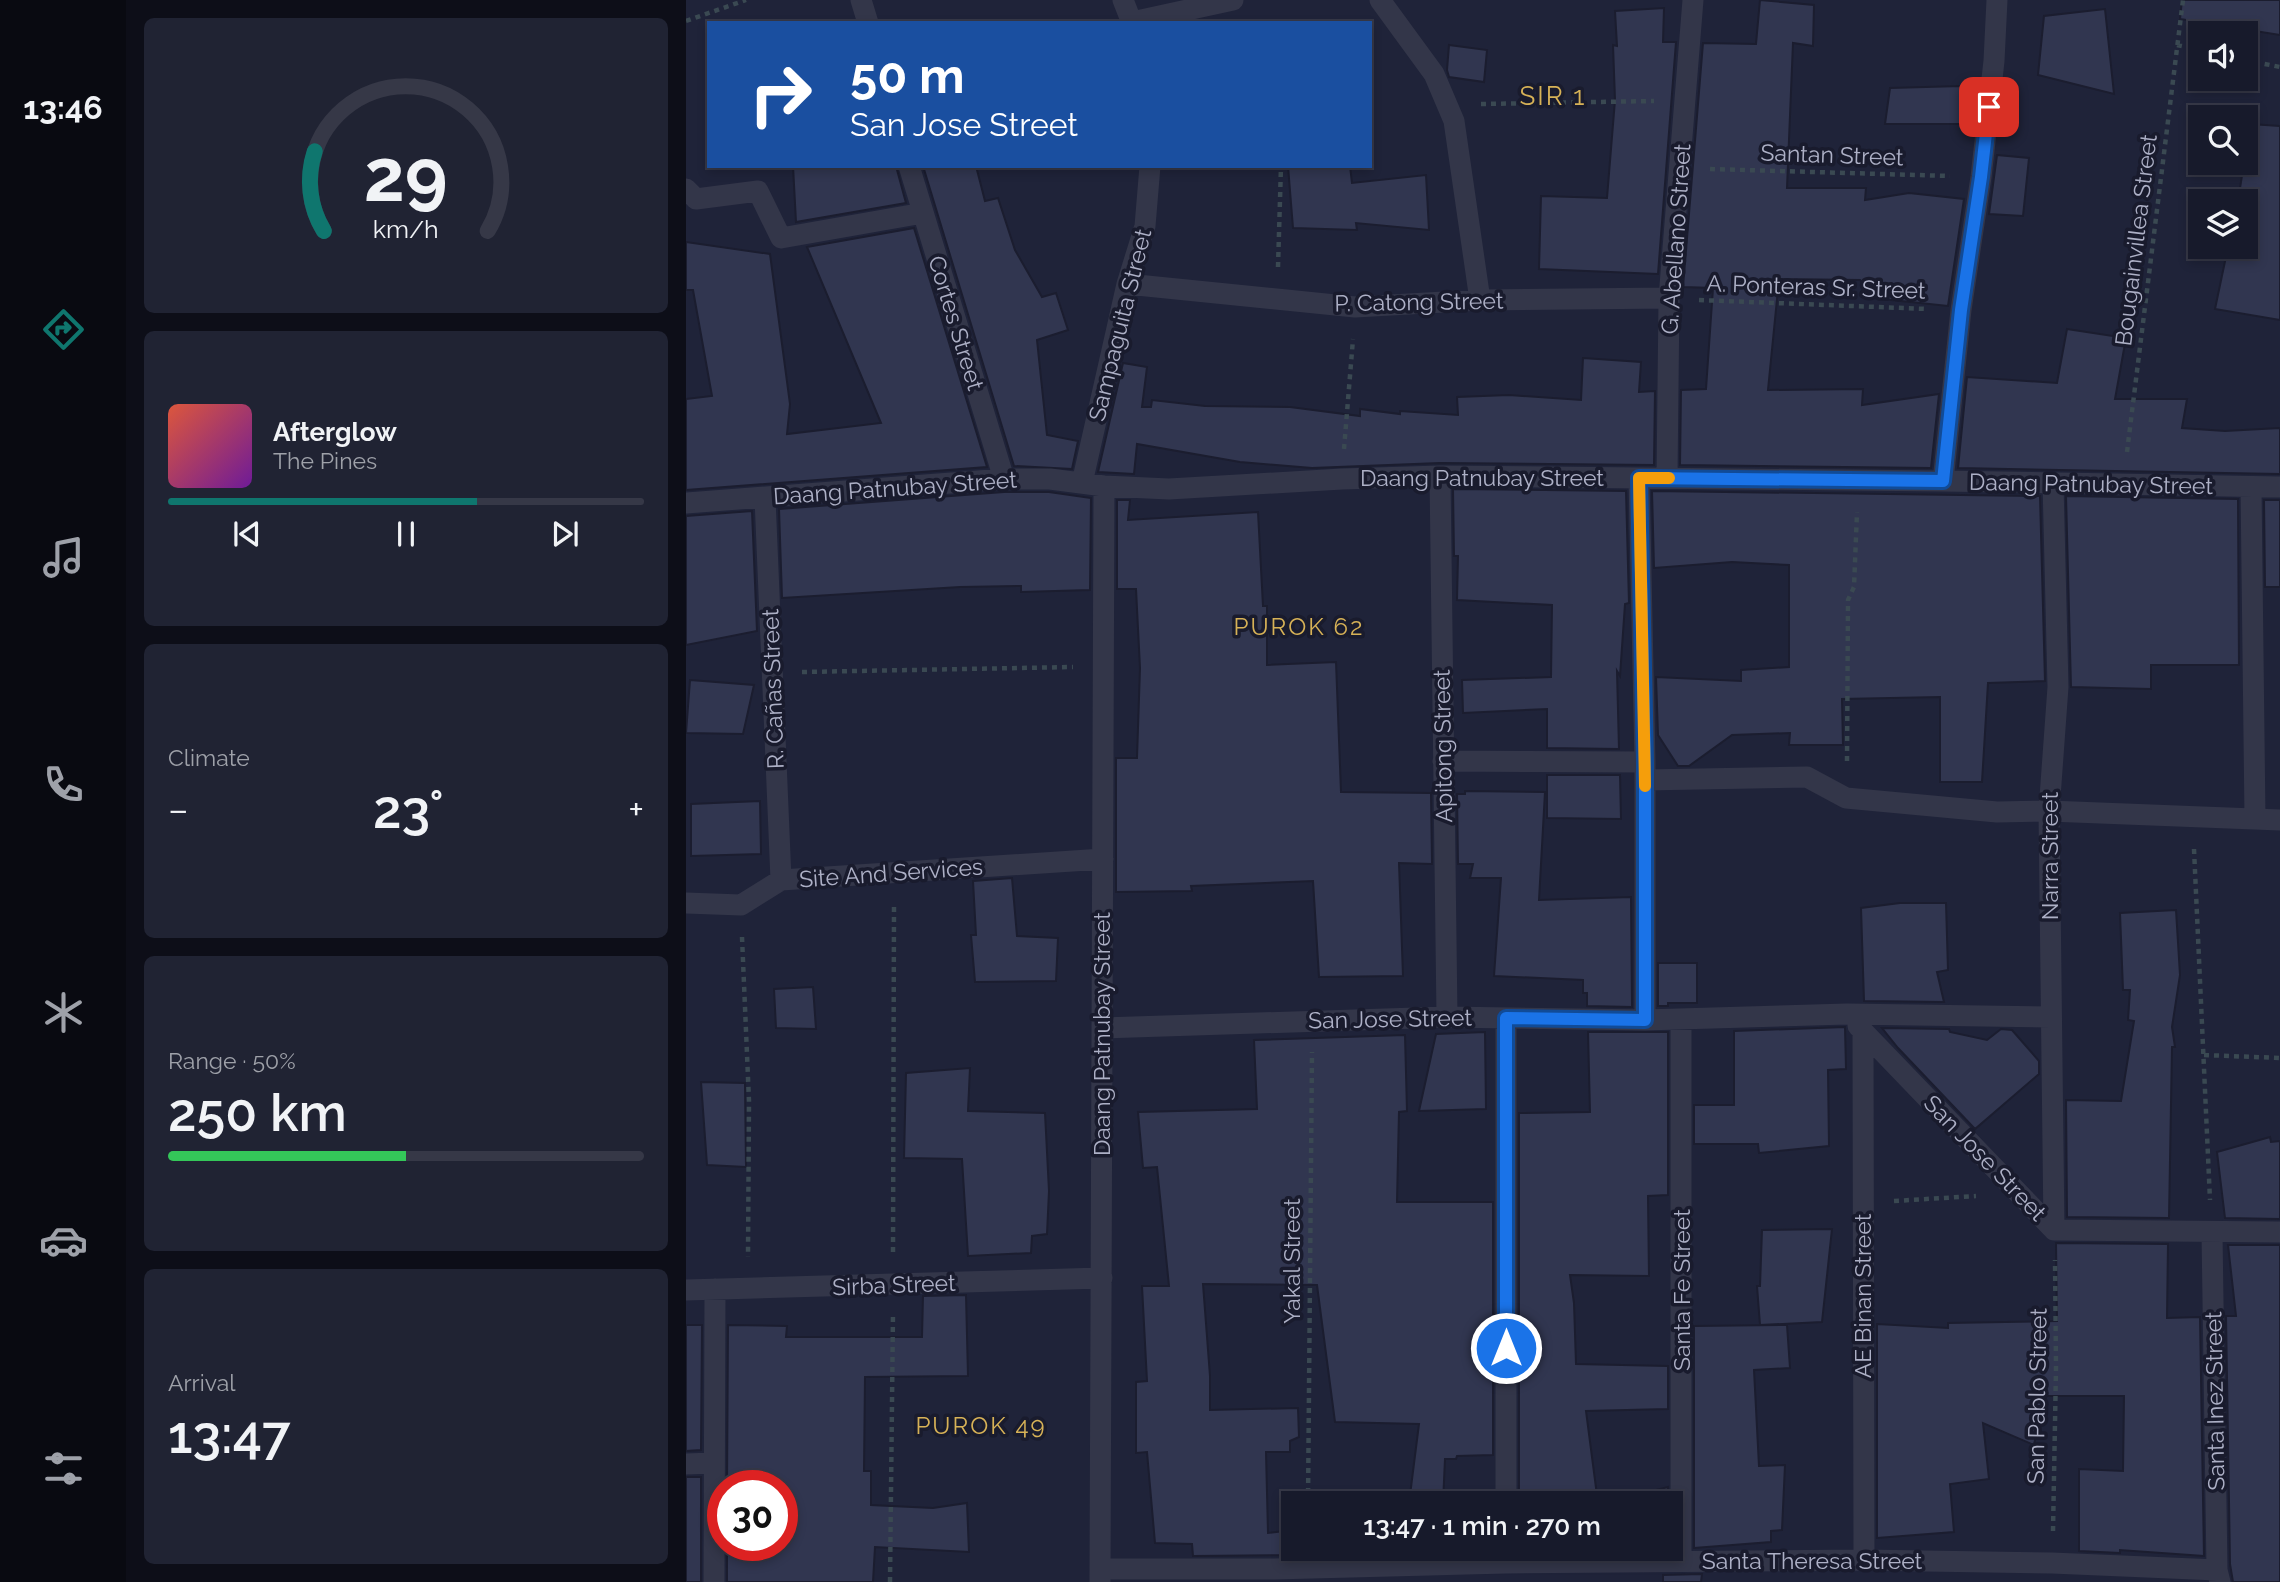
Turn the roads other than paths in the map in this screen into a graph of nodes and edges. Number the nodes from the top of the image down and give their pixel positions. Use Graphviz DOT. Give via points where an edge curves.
graph roads {
  1 [pos="861,0"];
  2 [pos="1123,0"];
  3 [pos="1233,0"];
  4 [pos="1380,0"];
  5 [pos="1693,0"];
  6 [pos="1997,0"];
  7 [pos="867,21"];
  8 [pos="1132,21"];
  9 [pos="1137,21"];
  10 [pos="910,168"];
  11 [pos="1150,168"];
  12 [pos="690,197"];
  13 [pos="923,213"];
  14 [pos="1128,284"];
  15 [pos="1670,298"];
  16 [pos="1480,300"];
  17 [pos="1440,476"];
  18 [pos="1639,478"];
  19 [pos="1667,478"];
  20 [pos="1004,479"];
  21 [pos="1943,481"];
  22 [pos="1082,483"];
  23 [pos="2053,483"];
  24 [pos="1104,486"];
  25 [pos="2250,487"];
  26 [pos="2280,488"];
  27 [pos="765,498"];
  28 [pos="686,503"];
  29 [pos="1443,761"];
  30 [pos="1645,771"];
  31 [pos="2049,811"];
  32 [pos="2255,819"];
  33 [pos="2280,820"];
  34 [pos="1103,859"];
  35 [pos="781,880"];
  36 [pos="686,903"];
  37 [pos="1847,1014"];
  38 [pos="1447,1017"];
  39 [pos="2051,1017"];
  40 [pos="1506,1018"];
  41 [pos="1681,1019"];
  42 [pos="1645,1020"];
  43 [pos="1102,1028"];
  44 [pos="1863,1031"];
  45 [pos="2054,1230"];
  46 [pos="2212,1233"];
  47 [pos="2280,1233"];
  48 [pos="1102,1278"];
  49 [pos="715,1289"];
  50 [pos="686,1290"];
  51 [pos="713,1463"];
  52 [pos="686,1464"];
  53 [pos="1506,1491"];
  54 [pos="1681,1491"];
  55 [pos="1864,1560"];
  56 [pos="1417,1561"];
  57 [pos="1552,1561"];
  58 [pos="1681,1561"];
  59 [pos="1683,1561"];
  60 [pos="1652,1572"];
  61 [pos="2158,1575"];
  62 [pos="1100,1576"];
  63 [pos="2219,1576"];
  64 [pos="714,1582"];
  1 -- 7 [label="street"];
  2 -- 8 [label="street"];
  3 -- 9 [label="street"];
  4 -- 16 [label="street" via="1434,74 1454,121"];
  5 -- 15 [label="street, G. Abellano Street"];
  6 -- 21 [label="street" via="1981,177"];
  10 -- 13 [label="street, Cortes Street"];
  11 -- 14 [label="street, Sampaguita Street" via="1145,226"];
  12 -- 13 [label="street" via="758,191 781,238"];
  13 -- 20 [label="street, Cortes Street"];
  14 -- 16 [label="street, P. Catong Street" via="1355,307"];
  14 -- 22 [label="street, Sampaguita Street"];
  15 -- 16 [label="street, P. Catong Street"];
  15 -- 19 [label="street, G. Abellano Street"];
  17 -- 18 [label="street, Daang Patnubay Street"];
  17 -- 24 [label="street, Daang Patnubay Street" via="1168,489"];
  17 -- 29 [label="street, Apitong Street"];
  18 -- 19 [label="street, Daang Patnubay Street"];
  18 -- 30 [label="street"];
  19 -- 21 [label="street, Daang Patnubay Street"];
  20 -- 22 [label="street, Daang Patnubay Street"];
  20 -- 27 [label="street, Daang Patnubay Street"];
  21 -- 23 [label="street, Daang Patnubay Street"];
  22 -- 24 [label="street, Daang Patnubay Street"];
  23 -- 25 [label="street, Daang Patnubay Street"];
  23 -- 31 [label="street, Narra Street" via="2058,687"];
  24 -- 34 [label="street, Daang Patnubay Street"];
  25 -- 26 [label="street, Daang Patnubay Street"];
  25 -- 32 [label="street"];
  27 -- 28 [label="street, Daang Patnubay Street"];
  27 -- 35 [label="street, R. Cañas Street"];
  29 -- 30 [label="street"];
  29 -- 38 [label="street, Apitong Street"];
  30 -- 31 [label="street" via="1807,777 1846,798 1997,812"];
  30 -- 42 [label="street"];
  31 -- 32 [label="street"];
  31 -- 39 [label="street, Narra Street"];
  32 -- 33 [label="street"];
  34 -- 35 [label="street, Site And Services"];
  34 -- 43 [label="street, Daang Patnubay Street"];
  35 -- 36 [label="street, Site And Services" via="741,905"];
  37 -- 39 [label="street, San Jose Street"];
  37 -- 41 [label="street, San Jose Street"];
  37 -- 44 [label="street, San Jose Street"];
  38 -- 40 [label="street, San Jose Street"];
  38 -- 43 [label="street, San Jose Street"];
  39 -- 45 [label="street, Narra Street"];
  40 -- 42 [label="street, San Jose Street"];
  40 -- 53 [label="street"];
  41 -- 42 [label="street, San Jose Street"];
  41 -- 54 [label="street, Santa Fe Street"];
  43 -- 48 [label="street, Daang Patnubay Street"];
  44 -- 45 [label="street, San Jose Street"];
  44 -- 55 [label="street, AE Binan Street"];
  45 -- 46 [label="street, San Jose Street"];
  46 -- 47 [label="street, San Jose Street"];
  46 -- 63 [label="street, Santa Inez Street"];
  48 -- 49 [label="street, Sirba Street"];
  48 -- 62 [label="street, Daang Patnubay Street"];
  49 -- 50 [label="street, Sirba Street"];
  49 -- 51 [label="street"];
  51 -- 52 [label="street"];
  51 -- 64 [label="street"];
  55 -- 59 [label="street, Santa Theresa Street"];
  55 -- 61 [label="street, Santa Theresa Street" via="2052,1563"];
  56 -- 62 [label="street, Santa Theresa Street"];
  57 -- 60 [label="street, Santa Theresa Street"];
  58 -- 60 [label="street, Santa Theresa Street"];
  61 -- 63 [label="street, Santa Theresa Street"];
}
